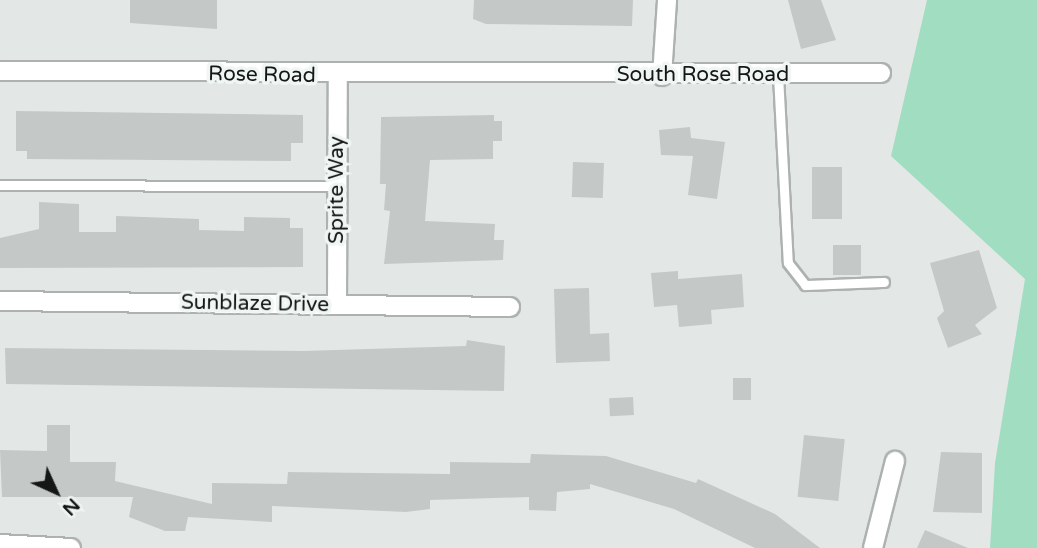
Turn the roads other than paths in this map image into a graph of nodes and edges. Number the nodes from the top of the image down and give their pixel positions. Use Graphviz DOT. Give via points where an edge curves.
graph roads {
  1 [pos="667,0"];
  2 [pos="0,71"];
  3 [pos="881,74"];
  4 [pos="338,75"];
  5 [pos="524,75"];
  6 [pos="778,75"];
  7 [pos="662,76"];
  8 [pos="0,185"];
  9 [pos="338,186"];
  10 [pos="884,282"];
  11 [pos="0,301"];
  12 [pos="337,305"];
  13 [pos="510,307"];
  14 [pos="895,461"];
  15 [pos="0,544"];
  16 [pos="71,548"];
  17 [pos="873,548"];
  1 -- 7 [label="street"];
  2 -- 4 [label="street, Rose Road"];
  3 -- 6 [label="street, South Rose Road"];
  4 -- 5 [label="street, Rose Road"];
  4 -- 9 [label="street, Sprite Way"];
  5 -- 7 [label="street, South Rose Road"];
  6 -- 7 [label="street, South Rose Road"];
  6 -- 10 [label="lane" via="788,263 805,285"];
  8 -- 9 [label="lane"];
  9 -- 12 [label="street, Sprite Way"];
  11 -- 12 [label="street, Sunblaze Drive"];
  12 -- 13 [label="street, Sunblaze Drive"];
  14 -- 17 [label="street"];
  15 -- 16 [label="street"];
}
